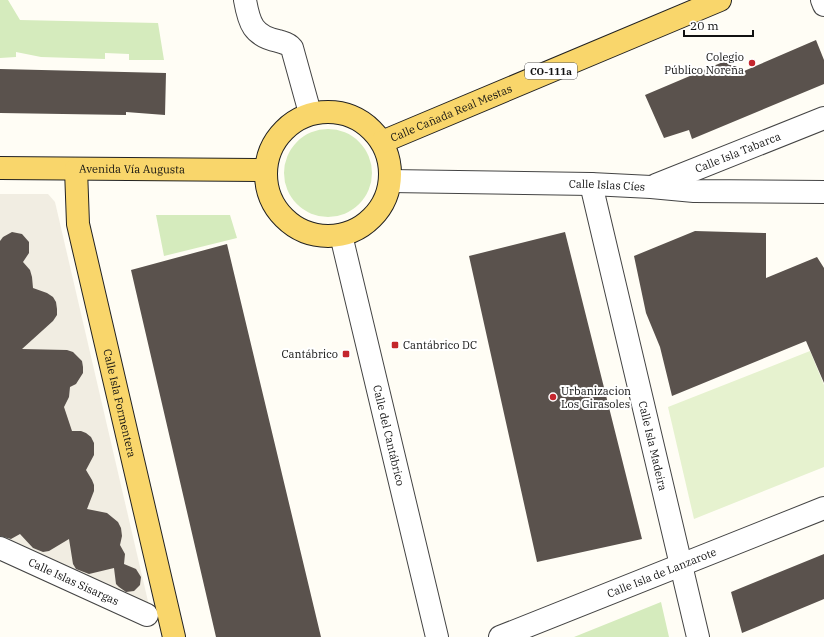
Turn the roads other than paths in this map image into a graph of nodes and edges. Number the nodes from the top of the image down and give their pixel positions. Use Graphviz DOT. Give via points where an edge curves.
graph roads {
  1 [pos="245,0"];
  2 [pos="720,0"];
  3 [pos="822,0"];
  4 [pos="824,5"];
  5 [pos="310,113"];
  6 [pos="824,118"];
  7 [pos="382,142"];
  8 [pos="0,168"];
  9 [pos="76,169"];
  10 [pos="265,170"];
  11 [pos="390,181"];
  12 [pos="591,184"];
  13 [pos="651,187"];
  14 [pos="824,192"];
  15 [pos="341,235"];
  16 [pos="824,508"];
  17 [pos="0,548"];
  18 [pos="681,566"];
  19 [pos="147,615"];
  20 [pos="174,637"];
  21 [pos="437,637"];
  22 [pos="500,637"];
  23 [pos="698,637"];
  1 -- 5 [label="street" via="251,23 256,31 268,39 286,43 292,48"];
  2 -- 7 [label="main road, Calle Cañada Real Mestas / CO-111a"];
  3 -- 4 [label="street"];
  5 -- 7 [label="main road" via="331,111 351,115 369,126"];
  5 -- 10 [label="main road" via="293,122 279,135 269,152"];
  6 -- 13 [label="street, Calle Isla Tabarca"];
  7 -- 11 [label="main road" via="389,161"];
  8 -- 9 [label="main road, Avenida Vía Augusta"];
  9 -- 10 [label="main road, Avenida Vía Augusta"];
  9 -- 20 [label="main road, Calle Isla Formentera" via="78,224"];
  10 -- 15 [label="main road" via="267,189 274,207 287,221 304,231 322,236"];
  11 -- 12 [label="street, Calle Islas Cíes"];
  11 -- 15 [label="main road" via="379,210 356,230"];
  12 -- 13 [label="street, Calle Islas Cíes"];
  12 -- 18 [label="street, Calle Isla Madeira"];
  13 -- 14 [label="street, Calle Islas Cíes" via="694,191"];
  15 -- 21 [label="street, Calle del Cantábrico"];
  16 -- 18 [label="street, Calle Isla de Lanzarote"];
  17 -- 19 [label="street, Calle Islas Sisargas"];
  18 -- 22 [label="street, Calle Isla de Lanzarote"];
  18 -- 23 [label="street, Calle Isla Madeira"];
}
